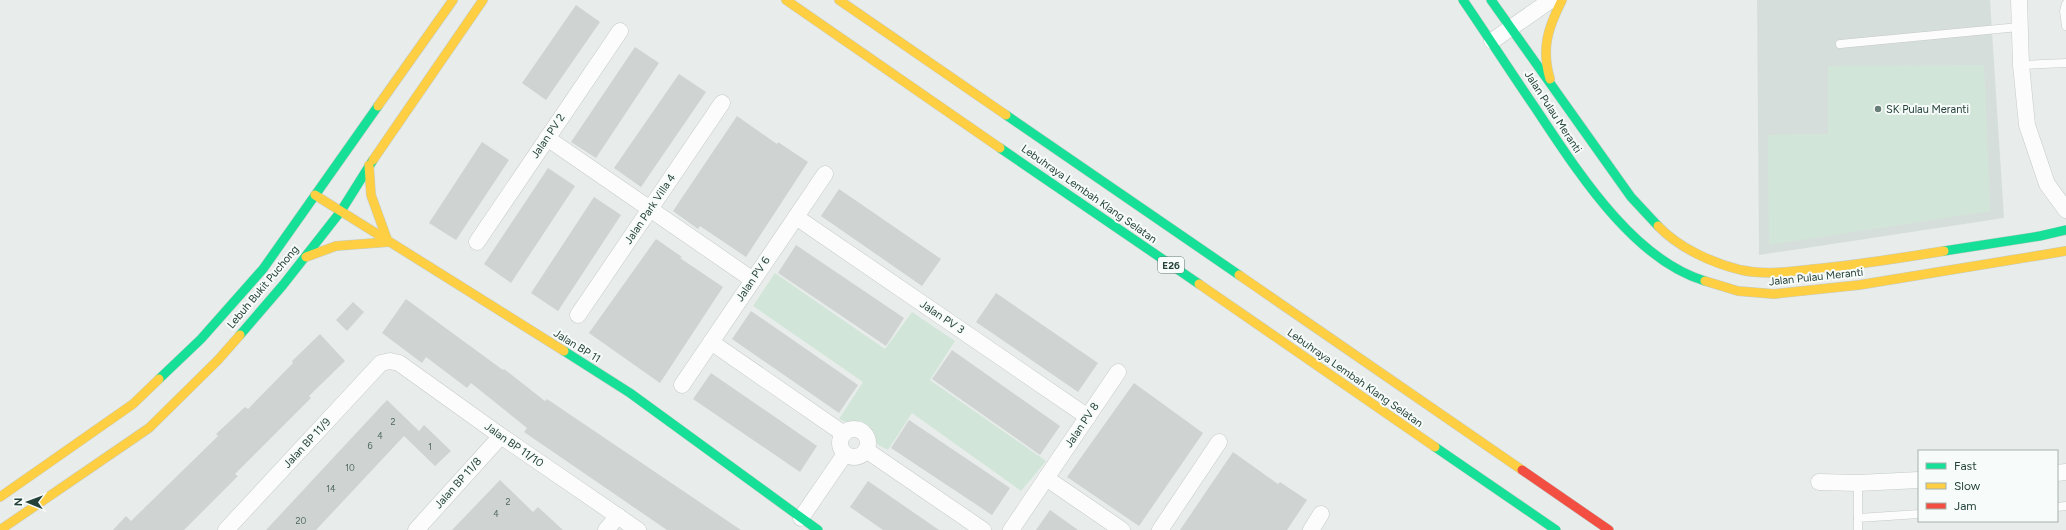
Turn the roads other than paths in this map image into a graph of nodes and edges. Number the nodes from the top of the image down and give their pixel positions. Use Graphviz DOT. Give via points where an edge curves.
graph roads {
  1 [pos="483,0"];
  2 [pos="786,0"];
  3 [pos="839,0"];
  4 [pos="1462,0"];
  5 [pos="1491,0"];
  6 [pos="1551,0"];
  7 [pos="1562,0"];
  8 [pos="2019,0"];
  9 [pos="452,1"];
  10 [pos="2066,4"];
  11 [pos="2066,26"];
  12 [pos="2019,27"];
  13 [pos="1512,28"];
  14 [pos="620,31"];
  15 [pos="1492,41"];
  16 [pos="1840,44"];
  17 [pos="2066,63"];
  18 [pos="2021,65"];
  19 [pos="1553,88"];
  20 [pos="722,103"];
  21 [pos="547,138"];
  22 [pos="369,165"];
  23 [pos="825,174"];
  24 [pos="315,195"];
  25 [pos="650,209"];
  26 [pos="2066,210"];
  27 [pos="341,211"];
  28 [pos="796,217"];
  29 [pos="2066,230"];
  30 [pos="388,242"];
  31 [pos="476,242"];
  32 [pos="2066,251"];
  33 [pos="302,260"];
  34 [pos="753,280"];
  35 [pos="578,315"];
  36 [pos="711,342"];
  37 [pos="390,360"];
  38 [pos="1118,372"];
  39 [pos="682,385"];
  40 [pos="1088,417"];
  41 [pos="844,434"];
  42 [pos="501,436"];
  43 [pos="1219,442"];
  44 [pos="866,450"];
  45 [pos="845,454"];
  46 [pos="1046,478"];
  47 [pos="1918,480"];
  48 [pos="1819,482"];
  49 [pos="1858,483"];
  50 [pos="0,497"];
  51 [pos="1321,514"];
  52 [pos="1918,514"];
  53 [pos="618,516"];
  54 [pos="801,518"];
  55 [pos="1858,518"];
  56 [pos="10,526"];
  57 [pos="0,530"];
  58 [pos="226,530"];
  59 [pos="416,530"];
  60 [pos="606,530"];
  61 [pos="638,530"];
  62 [pos="818,530"];
  63 [pos="983,530"];
  64 [pos="1011,530"];
  65 [pos="1122,530"];
  66 [pos="1160,530"];
  67 [pos="1311,530"];
  68 [pos="1556,530"];
  69 [pos="1609,530"];
  70 [pos="1858,530"];
  1 -- 22 [label="main road, Lebuh Bukit Puchong"];
  2 -- 68 [label="main road, Lebuhraya Lembah Klang Selatan / E26"];
  3 -- 69 [label="main road, Lebuhraya Lembah Klang Selatan / E26"];
  4 -- 15 [label="main road, Jalan Pulau Meranti"];
  5 -- 13 [label="main road, Jalan Pulau Meranti"];
  6 -- 13 [label="street"];
  7 -- 19 [label="main road" via="1546,39 1545,58"];
  8 -- 12 [label="street"];
  9 -- 24 [label="main road, Lebuh Bukit Puchong"];
  10 -- 11 [label="lane"];
  12 -- 16 [label="lane"];
  12 -- 18 [label="street"];
  13 -- 15 [label="street"];
  13 -- 19 [label="main road, Jalan Pulau Meranti"];
  14 -- 21 [label="street, Jalan PV 2"];
  15 -- 32 [label="main road, Jalan Pulau Meranti" via="1575,168 1613,215 1645,246 1695,278 1738,291 1774,294 1859,285"];
  17 -- 18 [label="lane"];
  18 -- 26 [label="street" via="2027,125 2047,184"];
  19 -- 29 [label="main road, Jalan Pulau Meranti" via="1631,197 1662,230 1702,256 1741,270 1777,273 1856,265"];
  20 -- 25 [label="street, Jalan Park Villa 4"];
  21 -- 25 [label="street"];
  21 -- 31 [label="street, Jalan PV 2"];
  22 -- 27 [label="main road, Lebuh Bukit Puchong"];
  22 -- 30 [label="main road" via="371,195"];
  23 -- 28 [label="street, Jalan PV 6"];
  24 -- 27 [label="main road, Jalan BP 11"];
  24 -- 50 [label="main road, Lebuh Bukit Puchong" via="263,270 201,339 133,404"];
  25 -- 34 [label="street"];
  25 -- 35 [label="street, Jalan Park Villa 4"];
  27 -- 30 [label="main road, Jalan BP 11"];
  27 -- 33 [label="main road, Lebuh Bukit Puchong"];
  28 -- 34 [label="street, Jalan PV 6"];
  28 -- 40 [label="street, Jalan PV 3"];
  30 -- 33 [label="main road" via="338,245 320,249"];
  30 -- 54 [label="main road, Jalan BP 11" via="630,393"];
  33 -- 56 [label="main road, Lebuh Bukit Puchong" via="218,360 149,428 97,462"];
  34 -- 36 [label="street, Jalan PV 6"];
  36 -- 39 [label="street, Jalan PV 6"];
  36 -- 41 [label="street"];
  37 -- 42 [label="street, Jalan BP 11/10" via="399,363"];
  37 -- 58 [label="street, Jalan BP 11/9" via="382,364"];
  38 -- 40 [label="street, Jalan PV 8"];
  40 -- 46 [label="street, Jalan PV 8"];
  41 -- 44 [label="street" via="852,429 864,433 868,441"];
  41 -- 45 [label="street" via="841,446"];
  42 -- 53 [label="street, Jalan BP 11/10"];
  42 -- 59 [label="street, Jalan BP 11/8"];
  43 -- 66 [label="street"];
  44 -- 45 [label="street" via="857,457"];
  44 -- 63 [label="street"];
  45 -- 54 [label="street"];
  46 -- 64 [label="street, Jalan PV 8"];
  46 -- 65 [label="street"];
  47 -- 49 [label="street"];
  48 -- 49 [label="street"];
  49 -- 55 [label="lane"];
  51 -- 67 [label="street"];
  52 -- 55 [label="lane"];
  53 -- 60 [label="street"];
  53 -- 61 [label="street, Jalan BP 11/10"];
  54 -- 62 [label="main road, Jalan BP 11"];
  55 -- 70 [label="lane"];
  56 -- 57 [label="main road, Lebuh Bukit Puchong"];
}
